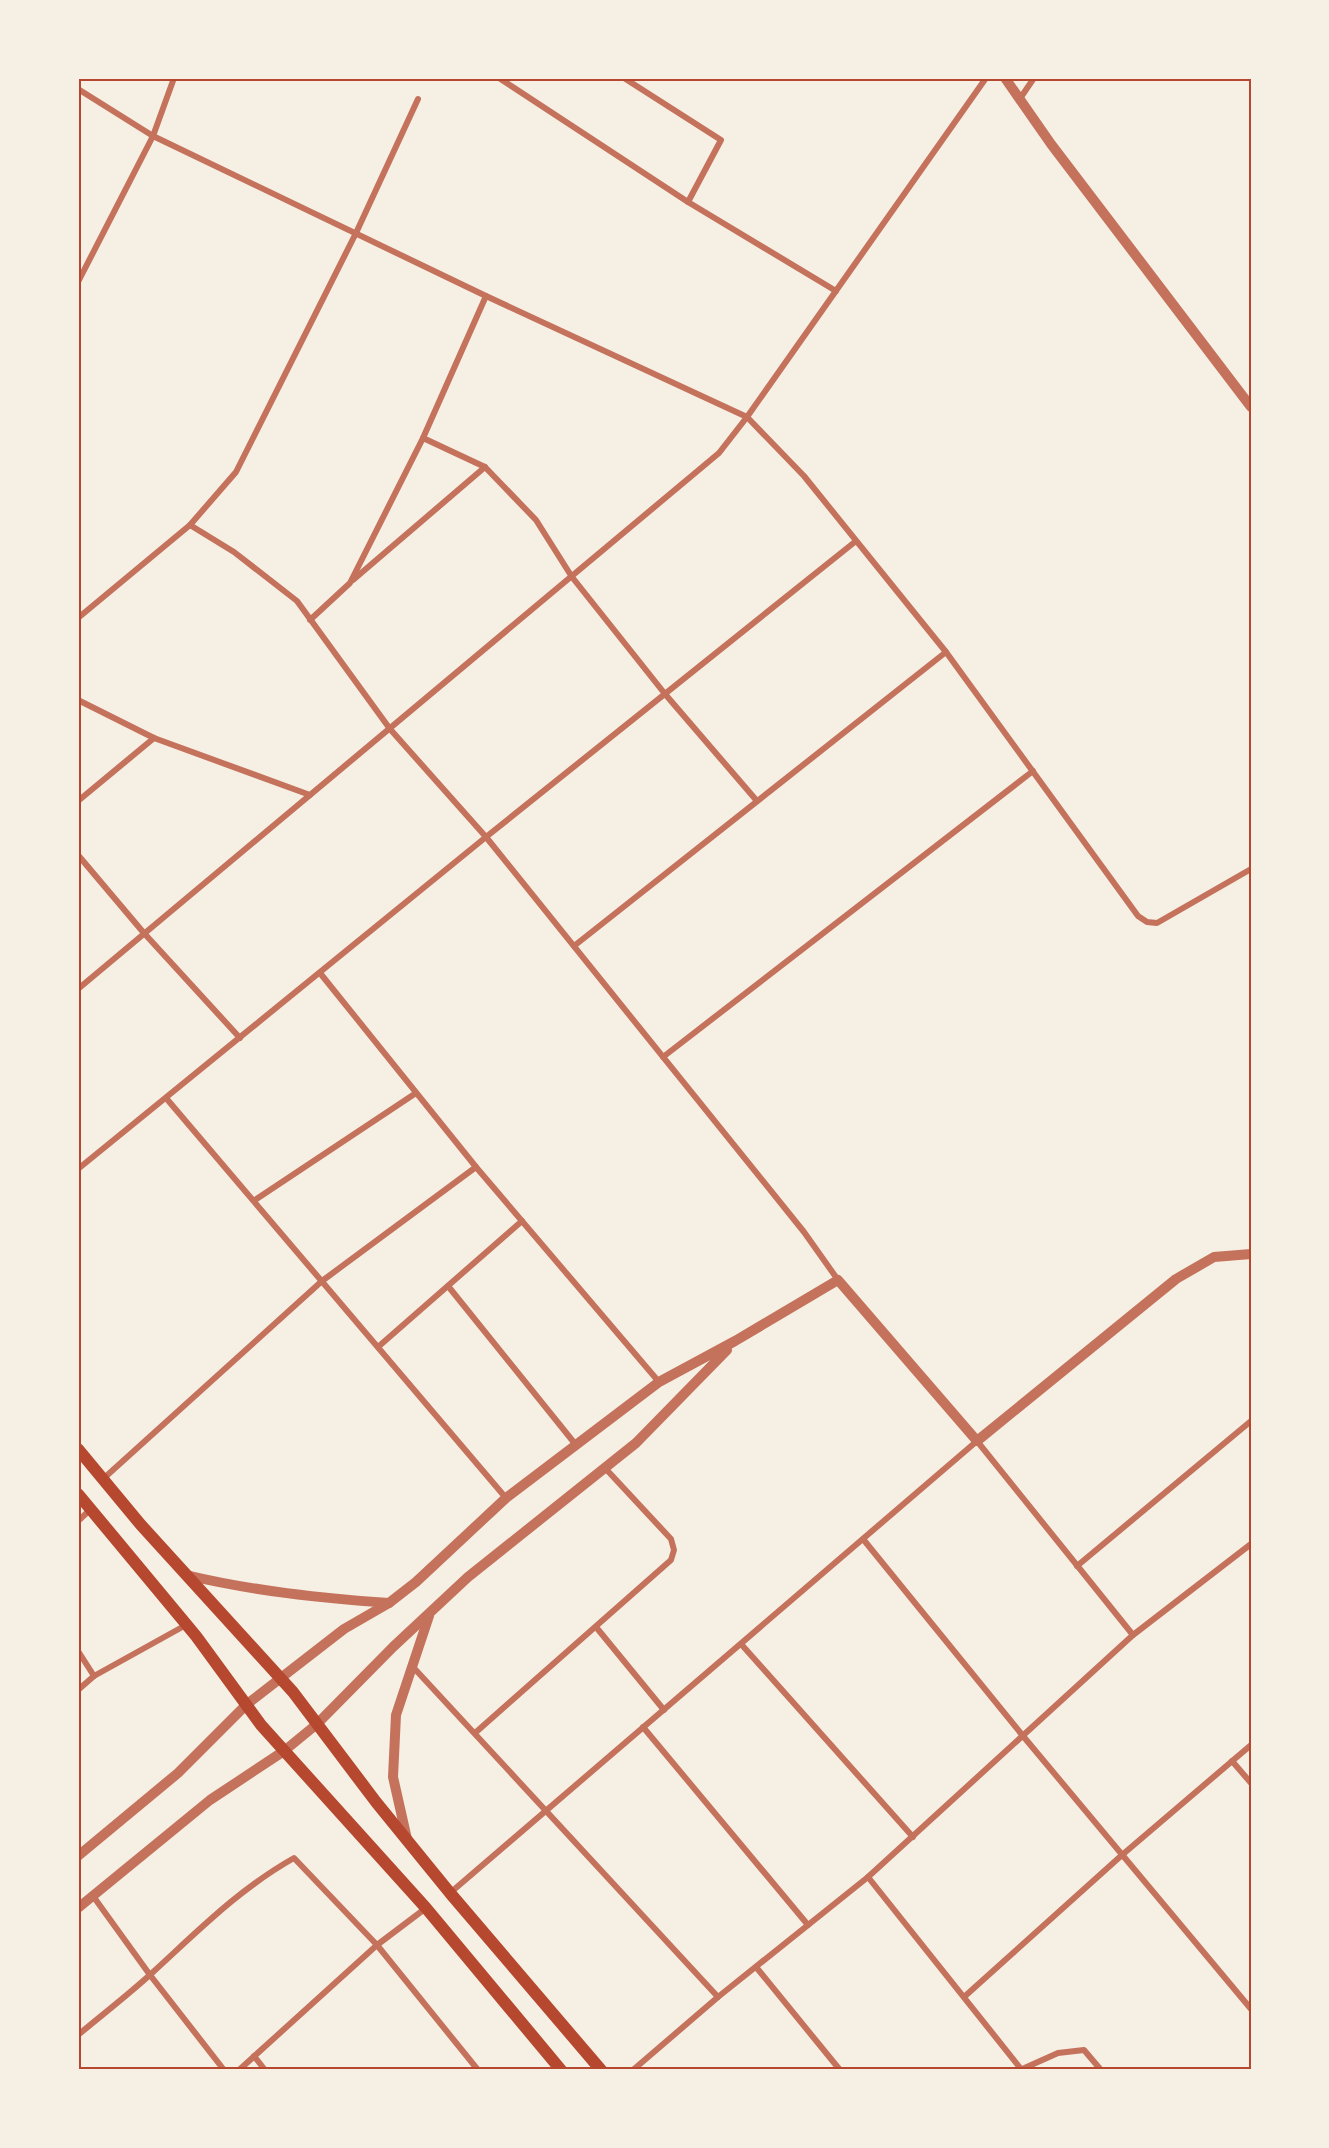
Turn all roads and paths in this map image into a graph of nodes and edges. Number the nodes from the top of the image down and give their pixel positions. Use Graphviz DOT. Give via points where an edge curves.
graph roads {
  1 [pos="174,78"];
  2 [pos="499,78"];
  3 [pos="624,78"];
  4 [pos="986,78"];
  5 [pos="1005,78"];
  6 [pos="1034,78"];
  7 [pos="78,89"];
  8 [pos="417,99"];
  9 [pos="1019,100"];
  10 [pos="153,135"];
  11 [pos="688,201"];
  12 [pos="356,233"];
  13 [pos="78,282"];
  14 [pos="836,291"];
  15 [pos="486,296"];
  16 [pos="1251,408"];
  17 [pos="747,417"];
  18 [pos="423,438"];
  19 [pos="484,467"];
  20 [pos="190,525"];
  21 [pos="856,541"];
  22 [pos="572,577"];
  23 [pos="350,583"];
  24 [pos="78,618"];
  25 [pos="310,620"];
  26 [pos="946,652"];
  27 [pos="665,694"];
  28 [pos="78,700"];
  29 [pos="390,729"];
  30 [pos="154,738"];
  31 [pos="1033,771"];
  32 [pos="310,795"];
  33 [pos="78,801"];
  34 [pos="757,801"];
  35 [pos="486,837"];
  36 [pos="78,855"];
  37 [pos="1251,869"];
  38 [pos="143,932"];
  39 [pos="574,946"];
  40 [pos="320,973"];
  41 [pos="78,989"];
  42 [pos="240,1038"];
  43 [pos="663,1057"];
  44 [pos="416,1093"];
  45 [pos="166,1098"];
  46 [pos="476,1167"];
  47 [pos="78,1169"];
  48 [pos="255,1200"];
  49 [pos="522,1221"];
  50 [pos="1251,1254"];
  51 [pos="838,1280"];
  52 [pos="322,1281"];
  53 [pos="448,1286"];
  54 [pos="735,1341"];
  55 [pos="378,1347"];
  56 [pos="659,1383"];
  57 [pos="1251,1421"];
  58 [pos="977,1441"];
  59 [pos="576,1445"];
  60 [pos="78,1449"];
  61 [pos="605,1468"];
  62 [pos="102,1479"];
  63 [pos="78,1494"];
  64 [pos="506,1498"];
  65 [pos="91,1509"];
  66 [pos="78,1521"];
  67 [pos="863,1539"];
  68 [pos="1251,1544"];
  69 [pos="1077,1566"];
  70 [pos="186,1575"];
  71 [pos="389,1603"];
  72 [pos="429,1613"];
  73 [pos="186,1625"];
  74 [pos="596,1627"];
  75 [pos="1132,1635"];
  76 [pos="741,1644"];
  77 [pos="78,1652"];
  78 [pos="413,1667"];
  79 [pos="94,1676"];
  80 [pos="280,1678"];
  81 [pos="78,1690"];
  82 [pos="246,1705"];
  83 [pos="664,1710"];
  84 [pos="317,1724"];
  85 [pos="643,1727"];
  86 [pos="475,1733"];
  87 [pos="1023,1736"];
  88 [pos="1251,1746"];
  89 [pos="284,1751"];
  90 [pos="1233,1761"];
  91 [pos="1251,1784"];
  92 [pos="547,1810"];
  93 [pos="913,1837"];
  94 [pos="407,1840"];
  95 [pos="1122,1855"];
  96 [pos="78,1856"];
  97 [pos="868,1877"];
  98 [pos="450,1893"];
  99 [pos="93,1896"];
  100 [pos="78,1908"];
  101 [pos="426,1908"];
  102 [pos="808,1925"];
  103 [pos="377,1945"];
  104 [pos="756,1967"];
  105 [pos="150,1975"];
  106 [pos="718,1997"];
  107 [pos="964,1997"];
  108 [pos="1251,2009"];
  109 [pos="78,2035"];
  110 [pos="254,2056"];
  111 [pos="1021,2069"];
  112 [pos="224,2070"];
  113 [pos="239,2070"];
  114 [pos="265,2070"];
  115 [pos="478,2070"];
  116 [pos="561,2070"];
  117 [pos="601,2070"];
  118 [pos="633,2070"];
  119 [pos="840,2070"];
  120 [pos="1101,2070"];
  1 -- 10 [label="street"];
  2 -- 11 [label="street"];
  3 -- 11 [label="street" via="721,140"];
  4 -- 14 [label="street"];
  5 -- 9 [label="street"];
  6 -- 9 [label="street"];
  7 -- 10 [label="street"];
  8 -- 12 [label="street"];
  9 -- 16 [label="street"];
  10 -- 12 [label="street"];
  10 -- 13 [label="street"];
  11 -- 14 [label="street"];
  12 -- 15 [label="street"];
  12 -- 20 [label="street" via="236,472"];
  14 -- 17 [label="street"];
  15 -- 17 [label="street"];
  15 -- 18 [label="street"];
  17 -- 21 [label="street" via="804,476"];
  17 -- 22 [label="street" via="719,453"];
  18 -- 19 [label="street"];
  18 -- 23 [label="street"];
  19 -- 22 [label="street" via="536,520"];
  19 -- 23 [label="street"];
  20 -- 24 [label="street"];
  20 -- 25 [label="street" via="234,552 297,601"];
  21 -- 26 [label="street"];
  21 -- 27 [label="street"];
  22 -- 27 [label="street"];
  22 -- 29 [label="street"];
  23 -- 25 [label="street"];
  25 -- 29 [label="street"];
  26 -- 31 [label="street"];
  26 -- 34 [label="street"];
  27 -- 34 [label="street"];
  27 -- 35 [label="street"];
  28 -- 30 [label="street"];
  29 -- 32 [label="street"];
  29 -- 35 [label="street"];
  30 -- 32 [label="street"];
  30 -- 33 [label="street"];
  31 -- 37 [label="street" via="1138,916 1147,922 1157,923"];
  31 -- 43 [label="street"];
  32 -- 38 [label="street"];
  34 -- 39 [label="street"];
  35 -- 39 [label="street"];
  35 -- 40 [label="street"];
  36 -- 38 [label="street"];
  38 -- 41 [label="street"];
  38 -- 42 [label="street"];
  39 -- 43 [label="street"];
  40 -- 42 [label="street"];
  40 -- 44 [label="street"];
  42 -- 45 [label="street"];
  43 -- 51 [label="street"];
  44 -- 46 [label="street"];
  44 -- 48 [label="street"];
  45 -- 47 [label="street"];
  45 -- 48 [label="street"];
  46 -- 49 [label="street"];
  46 -- 52 [label="street"];
  48 -- 52 [label="street"];
  49 -- 53 [label="street"];
  49 -- 56 [label="street"];
  50 -- 58 [label="street" via="1214,1257 1176,1279"];
  51 -- 54 [label="street"];
  51 -- 58 [label="street"];
  52 -- 55 [label="street"];
  52 -- 62 [label="street"];
  53 -- 55 [label="street"];
  53 -- 59 [label="street"];
  54 -- 56 [label="street"];
  54 -- 61 [label="street" via="636,1443"];
  55 -- 64 [label="street"];
  56 -- 59 [label="street"];
  57 -- 69 [label="street"];
  58 -- 67 [label="street"];
  58 -- 69 [label="street"];
  59 -- 64 [label="street"];
  60 -- 62 [label="main road"];
  61 -- 72 [label="street"];
  61 -- 74 [label="street" via="671,1539 674,1550 667,1564"];
  62 -- 70 [label="main road"];
  63 -- 65 [label="main road"];
  64 -- 71 [label="street"];
  65 -- 66 [label="street"];
  65 -- 73 [label="main road"];
  67 -- 76 [label="street"];
  67 -- 87 [label="street"];
  68 -- 75 [label="street"];
  69 -- 75 [label="street"];
  70 -- 71 [label="street" via="269,1592"];
  70 -- 80 [label="main road"];
  71 -- 80 [label="street" via="344,1629"];
  72 -- 78 [label="street"];
  72 -- 84 [label="street"];
  73 -- 79 [label="street"];
  73 -- 82 [label="main road"];
  74 -- 83 [label="street"];
  74 -- 86 [label="street"];
  75 -- 87 [label="street"];
  76 -- 83 [label="street"];
  76 -- 93 [label="street"];
  77 -- 79 [label="street"];
  78 -- 86 [label="street"];
  78 -- 94 [label="street" via="396,1715 393,1777"];
  79 -- 81 [label="street"];
  80 -- 82 [label="street"];
  80 -- 84 [label="main road"];
  82 -- 89 [label="main road"];
  82 -- 96 [label="street" via="178,1773"];
  83 -- 85 [label="street"];
  84 -- 89 [label="street"];
  84 -- 94 [label="main road"];
  85 -- 92 [label="street"];
  85 -- 102 [label="street"];
  86 -- 92 [label="street"];
  87 -- 93 [label="street"];
  87 -- 95 [label="street"];
  88 -- 90 [label="street"];
  89 -- 99 [label="street" via="210,1800"];
  89 -- 101 [label="main road"];
  90 -- 91 [label="street"];
  90 -- 95 [label="street"];
  92 -- 98 [label="street"];
  92 -- 106 [label="street"];
  93 -- 97 [label="street"];
  94 -- 98 [label="main road"];
  95 -- 107 [label="street"];
  95 -- 108 [label="street"];
  97 -- 102 [label="street"];
  97 -- 107 [label="street"];
  98 -- 117 [label="main road"];
  99 -- 100 [label="street"];
  99 -- 105 [label="street"];
  101 -- 103 [label="street"];
  101 -- 116 [label="main road"];
  102 -- 104 [label="street"];
  103 -- 105 [label="street" via="294,1858 229,1902"];
  103 -- 110 [label="street"];
  103 -- 115 [label="street"];
  104 -- 106 [label="street"];
  104 -- 119 [label="street"];
  105 -- 109 [label="street"];
  105 -- 112 [label="street"];
  106 -- 118 [label="street"];
  107 -- 111 [label="street"];
  110 -- 113 [label="street"];
  110 -- 114 [label="street"];
  111 -- 120 [label="street" via="1058,2053 1084,2050"];
}
